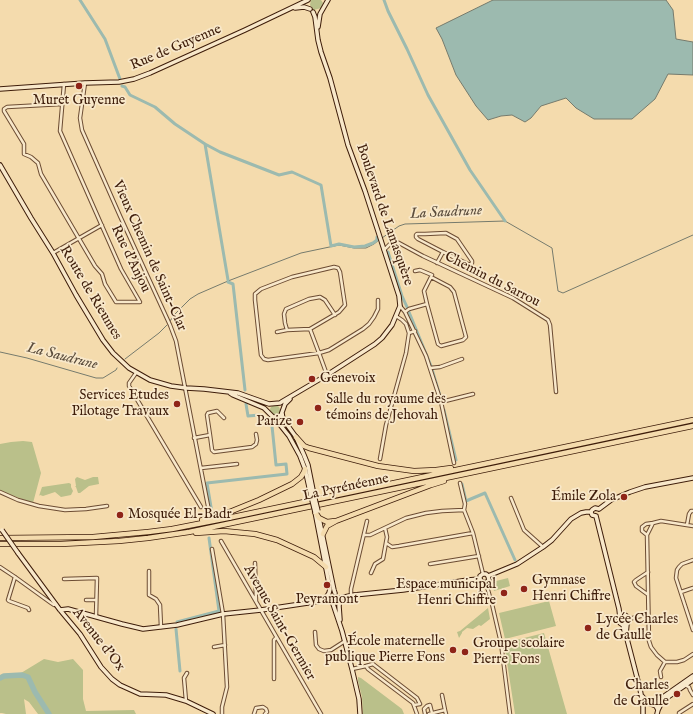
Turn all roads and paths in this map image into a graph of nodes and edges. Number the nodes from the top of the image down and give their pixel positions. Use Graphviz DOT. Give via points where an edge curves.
graph roads {
  1 [pos="309,0"];
  2 [pos="324,0"];
  3 [pos="328,0"];
  4 [pos="325,5"];
  5 [pos="311,10"];
  6 [pos="322,10"];
  7 [pos="283,12"];
  8 [pos="318,40"];
  9 [pos="85,83"];
  10 [pos="64,84"];
  11 [pos="0,89"];
  12 [pos="62,104"];
  13 [pos="0,164"];
  14 [pos="102,225"];
  15 [pos="78,239"];
  16 [pos="384,250"];
  17 [pos="443,252"];
  18 [pos="53,253"];
  19 [pos="437,263"];
  20 [pos="415,271"];
  21 [pos="434,272"];
  22 [pos="431,276"];
  23 [pos="378,300"];
  24 [pos="428,304"];
  25 [pos="400,306"];
  26 [pos="406,313"];
  27 [pos="335,315"];
  28 [pos="396,316"];
  29 [pos="402,320"];
  30 [pos="310,329"];
  31 [pos="287,330"];
  32 [pos="414,331"];
  33 [pos="277,332"];
  34 [pos="409,332"];
  35 [pos="319,353"];
  36 [pos="462,359"];
  37 [pos="430,368"];
  38 [pos="136,373"];
  39 [pos="327,375"];
  40 [pos="186,388"];
  41 [pos="556,392"];
  42 [pos="230,393"];
  43 [pos="473,394"];
  44 [pos="294,395"];
  45 [pos="440,402"];
  46 [pos="276,403"];
  47 [pos="272,404"];
  48 [pos="282,411"];
  49 [pos="268,412"];
  50 [pos="274,417"];
  51 [pos="224,418"];
  52 [pos="693,420"];
  53 [pos="693,427"];
  54 [pos="256,434"];
  55 [pos="210,435"];
  56 [pos="296,437"];
  57 [pos="194,438"];
  58 [pos="380,460"];
  59 [pos="454,463"];
  60 [pos="237,464"];
  61 [pos="470,467"];
  62 [pos="200,468"];
  63 [pos="305,469"];
  64 [pos="461,475"];
  65 [pos="693,478"];
  66 [pos="460,484"];
  67 [pos="0,492"];
  68 [pos="313,495"];
  69 [pos="511,498"];
  70 [pos="106,506"];
  71 [pos="201,508"];
  72 [pos="599,509"];
  73 [pos="464,510"];
  74 [pos="209,511"];
  75 [pos="316,511"];
  76 [pos="693,511"];
  77 [pos="591,512"];
  78 [pos="596,516"];
  79 [pos="319,518"];
  80 [pos="336,521"];
  81 [pos="367,521"];
  82 [pos="653,523"];
  83 [pos="687,525"];
  84 [pos="693,526"];
  85 [pos="385,528"];
  86 [pos="1,529"];
  87 [pos="172,529"];
  88 [pos="189,532"];
  89 [pos="473,533"];
  90 [pos="323,534"];
  91 [pos="364,535"];
  92 [pos="647,535"];
  93 [pos="0,538"];
  94 [pos="221,541"];
  95 [pos="386,543"];
  96 [pos="0,544"];
  97 [pos="543,547"];
  98 [pos="212,549"];
  99 [pos="478,556"];
  100 [pos="693,560"];
  101 [pos="255,563"];
  102 [pos="430,564"];
  103 [pos="0,567"];
  104 [pos="326,567"];
  105 [pos="149,571"];
  106 [pos="648,572"];
  107 [pos="371,574"];
  108 [pos="483,574"];
  109 [pos="488,576"];
  110 [pos="15,577"];
  111 [pos="64,579"];
  112 [pos="480,579"];
  113 [pos="486,583"];
  114 [pos="693,588"];
  115 [pos="681,592"];
  116 [pos="329,593"];
  117 [pos="335,593"];
  118 [pos="648,594"];
  119 [pos="351,595"];
  120 [pos="340,598"];
  121 [pos="86,600"];
  122 [pos="96,600"];
  123 [pos="327,600"];
  124 [pos="256,601"];
  125 [pos="339,603"];
  126 [pos="56,604"];
  127 [pos="333,604"];
  128 [pos="619,609"];
  129 [pos="29,610"];
  130 [pos="60,610"];
  131 [pos="261,610"];
  132 [pos="223,614"];
  133 [pos="648,614"];
  134 [pos="624,615"];
  135 [pos="96,616"];
  136 [pos="620,618"];
  137 [pos="629,619"];
  138 [pos="691,619"];
  139 [pos="627,624"];
  140 [pos="623,625"];
  141 [pos="161,627"];
  142 [pos="693,630"];
  143 [pos="342,631"];
  144 [pos="315,632"];
  145 [pos="626,635"];
  146 [pos="276,638"];
  147 [pos="345,641"];
  148 [pos="225,645"];
  149 [pos="214,647"];
  150 [pos="693,654"];
  151 [pos="665,662"];
  152 [pos="366,666"];
  153 [pos="352,669"];
  154 [pos="187,673"];
  155 [pos="693,676"];
  156 [pos="661,677"];
  157 [pos="274,678"];
  158 [pos="693,680"];
  159 [pos="686,686"];
  160 [pos="640,689"];
  161 [pos="442,695"];
  162 [pos="693,695"];
  163 [pos="186,701"];
  164 [pos="420,704"];
  165 [pos="651,704"];
  166 [pos="693,704"];
  167 [pos="414,705"];
  168 [pos="425,708"];
  169 [pos="643,708"];
  170 [pos="445,710"];
  171 [pos="657,712"];
  172 [pos="432,713"];
  173 [pos="213,714"];
  174 [pos="222,714"];
  175 [pos="254,714"];
  176 [pos="265,714"];
  177 [pos="321,714"];
  178 [pos="360,714"];
  179 [pos="417,714"];
  180 [pos="425,714"];
  181 [pos="428,714"];
  182 [pos="446,714"];
  183 [pos="510,714"];
  184 [pos="643,714"];
  185 [pos="679,714"];
  1 -- 5 [label="street, Boulevard de Lamasquère"];
  1 -- 7 [label="street"];
  2 -- 4 [label="street"];
  3 -- 4 [label="street"];
  4 -- 6 [label="street"];
  5 -- 6 [label="street"];
  5 -- 7 [label="street" via="299,7"];
  5 -- 8 [label="street, Boulevard de Lamasquère" via="315,17"];
  6 -- 8 [label="street, Boulevard de Lamasquère" via="319,17"];
  7 -- 9 [label="street, Rue de Guyenne" via="140,77 119,82"];
  8 -- 16 [label="street, Boulevard de Lamasquère" via="348,145"];
  9 -- 10 [label="street, Rue de Guyenne"];
  9 -- 40 [label="street, Vieux Chemin de Saint-Clar" via="80,118 82,130 170,325"];
  10 -- 11 [label="street, Rue de Guyenne"];
  10 -- 12 [label="street"];
  12 -- 14 [label="street" via="60,131"];
  12 -- 15 [label="street" via="7,107 4,111 24,144 24,154 38,163 41,174"];
  13 -- 18 [label="street, Route de Rieumes"];
  14 -- 15 [label="street"];
  14 -- 15 [label="street, Rue d'Anjou" via="140,302 116,302 102,274 94,266"];
  15 -- 18 [label="street"];
  16 -- 19 [label="street, Chemin du Sarrou" via="395,242"];
  16 -- 25 [label="street, Boulevard de Lamasquère"];
  17 -- 17 [label="street" via="418,239 416,235 446,233 457,239 472,263 470,265"];
  17 -- 19 [label="street"];
  18 -- 38 [label="street, Route de Rieumes" via="103,340 117,358"];
  19 -- 41 [label="street, Chemin du Sarrou" via="512,298 548,320"];
  20 -- 22 [label="street" via="420,270"];
  21 -- 22 [label="street"];
  22 -- 24 [label="street" via="424,291"];
  22 -- 24 [label="street" via="454,292 466,337 441,346 438,344"];
  23 -- 35 [label="street" via="374,318 363,329 329,350"];
  24 -- 26 [label="street" via="409,309"];
  25 -- 26 [label="street"];
  25 -- 28 [label="street, Boulevard de Lamasquère"];
  26 -- 29 [label="street"];
  26 -- 32 [label="street"];
  27 -- 30 [label="street"];
  27 -- 31 [label="street" via="325,300 320,297 309,299 286,309 284,318"];
  27 -- 35 [label="street" via="345,305 338,268 292,276 255,294 261,355 264,358 268,360"];
  28 -- 29 [label="street"];
  28 -- 39 [label="street, Boulevard de Lamasquère" via="392,325 375,344"];
  29 -- 34 [label="street"];
  30 -- 31 [label="street"];
  30 -- 35 [label="street"];
  31 -- 33 [label="street"];
  32 -- 34 [label="street"];
  32 -- 37 [label="street"];
  34 -- 58 [label="street"];
  35 -- 39 [label="street"];
  36 -- 37 [label="street"];
  37 -- 45 [label="street"];
  38 -- 40 [label="street, Route de Rieumes" via="160,383"];
  38 -- 71 [label="street" via="129,386"];
  39 -- 44 [label="street, Boulevard de Lamasquère"];
  40 -- 42 [label="street, Route de Rieumes"];
  40 -- 57 [label="street, Vieux Chemin de Saint-Clar"];
  42 -- 47 [label="street, Route de Rieumes" via="238,393"];
  42 -- 49 [label="street, Route de Rieumes"];
  43 -- 45 [label="street"];
  44 -- 46 [label="street, Boulevard de Lamasquère"];
  44 -- 48 [label="street, Boulevard de Lamasquère"];
  45 -- 59 [label="street"];
  46 -- 47 [label="street"];
  46 -- 48 [label="street"];
  47 -- 49 [label="street"];
  48 -- 50 [label="street" via="279,416"];
  48 -- 56 [label="street" via="283,419"];
  49 -- 50 [label="street"];
  50 -- 63 [label="street" via="289,436"];
  51 -- 55 [label="street" via="217,411 208,413"];
  52 -- 61 [label="highway, La Pyrénéenne"];
  53 -- 64 [label="highway, La Pyrénéenne"];
  54 -- 55 [label="street" via="256,444 252,447 214,452"];
  55 -- 57 [label="street"];
  56 -- 61 [label="highway" via="309,448 390,468 419,471 468,465"];
  56 -- 68 [label="street" via="308,465"];
  57 -- 62 [label="street, Vieux Chemin de Saint-Clar"];
  60 -- 62 [label="street"];
  61 -- 87 [label="highway, La Pyrénéenne"];
  62 -- 74 [label="street, Vieux Chemin de Saint-Clar"];
  63 -- 68 [label="street"];
  63 -- 87 [label="highway" via="296,482 259,500 211,518 174,526"];
  64 -- 80 [label="highway"];
  64 -- 88 [label="highway, La Pyrénéenne"];
  65 -- 72 [label="street" via="645,487 611,500"];
  66 -- 73 [label="street"];
  67 -- 70 [label="street" via="39,506 65,510"];
  68 -- 75 [label="street, bridge"];
  69 -- 97 [label="street" via="524,530"];
  72 -- 77 [label="street" via="594,508"];
  72 -- 78 [label="street" via="600,514"];
  73 -- 85 [label="street" via="426,513 406,518"];
  73 -- 89 [label="street"];
  75 -- 79 [label="highway"];
  75 -- 104 [label="street"];
  76 -- 83 [label="street" via="689,514"];
  77 -- 78 [label="street"];
  77 -- 97 [label="street" via="581,513 571,519"];
  78 -- 128 [label="street"];
  79 -- 80 [label="highway" via="327,522"];
  79 -- 90 [label="street"];
  80 -- 90 [label="highway" via="327,526"];
  81 -- 91 [label="street"];
  82 -- 83 [label="street" via="661,521"];
  82 -- 92 [label="street"];
  82 -- 92 [label="street" via="642,527 642,531"];
  83 -- 84 [label="street"];
  85 -- 91 [label="street"];
  85 -- 95 [label="street"];
  86 -- 126 [label="street, Avenue d'Ox, bridge"];
  87 -- 93 [label="highway, La Pyrénéenne" via="93,537"];
  88 -- 96 [label="highway, La Pyrénéenne" via="119,541"];
  88 -- 104 [label="highway" via="224,531 255,534 277,540 314,557"];
  89 -- 95 [label="street" via="392,547"];
  89 -- 99 [label="street"];
  90 -- 117 [label="street"];
  91 -- 119 [label="street"];
  92 -- 106 [label="street"];
  94 -- 124 [label="street, Avenue Saint-Germier"];
  95 -- 107 [label="street" via="383,559 375,564"];
  97 -- 109 [label="street" via="517,564"];
  98 -- 132 [label="street"];
  99 -- 102 [label="street"];
  99 -- 108 [label="street"];
  100 -- 115 [label="street" via="682,564 677,570 676,578"];
  101 -- 124 [label="street"];
  103 -- 110 [label="street"];
  104 -- 116 [label="street"];
  105 -- 141 [label="street" via="150,595 160,605"];
  106 -- 118 [label="street"];
  106 -- 118 [label="street" via="634,582"];
  108 -- 109 [label="street"];
  108 -- 112 [label="street"];
  109 -- 113 [label="street" via="489,580"];
  110 -- 126 [label="street" via="51,604"];
  110 -- 129 [label="street" via="8,600"];
  111 -- 122 [label="street" via="97,578"];
  112 -- 113 [label="street"];
  112 -- 119 [label="street"];
  113 -- 183 [label="street" via="501,643"];
  114 -- 115 [label="street"];
  115 -- 138 [label="street"];
  116 -- 117 [label="street"];
  116 -- 123 [label="street"];
  117 -- 120 [label="street"];
  118 -- 133 [label="street"];
  119 -- 120 [label="street"];
  120 -- 125 [label="street"];
  121 -- 122 [label="street"];
  122 -- 135 [label="street"];
  123 -- 127 [label="street"];
  123 -- 131 [label="street"];
  124 -- 131 [label="street, Avenue Saint-Germier"];
  125 -- 127 [label="street"];
  125 -- 143 [label="street"];
  126 -- 130 [label="street, Avenue d'Ox"];
  127 -- 143 [label="street"];
  128 -- 134 [label="street"];
  128 -- 136 [label="street"];
  130 -- 135 [label="street" via="68,608"];
  130 -- 163 [label="street, Avenue d'Ox" via="80,634 101,667 120,685 140,694 166,695"];
  131 -- 132 [label="street"];
  131 -- 146 [label="street, Avenue Saint-Germier"];
  132 -- 141 [label="street"];
  132 -- 148 [label="street"];
  133 -- 137 [label="street"];
  133 -- 151 [label="street" via="651,647"];
  134 -- 136 [label="street"];
  134 -- 137 [label="street"];
  135 -- 141 [label="street" via="143,629"];
  136 -- 140 [label="street"];
  137 -- 139 [label="street"];
  138 -- 142 [label="street"];
  139 -- 140 [label="street"];
  139 -- 145 [label="street"];
  140 -- 145 [label="street"];
  143 -- 147 [label="street"];
  144 -- 147 [label="street" via="316,645 324,651 331,650"];
  145 -- 160 [label="street"];
  146 -- 157 [label="street"];
  146 -- 177 [label="street, Avenue Saint-Germier"];
  147 -- 153 [label="street"];
  148 -- 149 [label="street"];
  148 -- 174 [label="street" via="227,687"];
  150 -- 151 [label="street" via="678,662"];
  151 -- 156 [label="street" via="660,671"];
  152 -- 153 [label="street"];
  152 -- 164 [label="street" via="373,664 417,698"];
  152 -- 167 [label="street"];
  153 -- 178 [label="street"];
  154 -- 163 [label="street" via="184,678"];
  155 -- 159 [label="street"];
  158 -- 159 [label="street"];
  159 -- 162 [label="street"];
  159 -- 165 [label="street"];
  159 -- 171 [label="street" via="664,700"];
  160 -- 165 [label="street" via="643,697"];
  160 -- 169 [label="street"];
  161 -- 170 [label="street"];
  163 -- 173 [label="street, Avenue d'Ox"];
  164 -- 167 [label="street"];
  164 -- 168 [label="street"];
  165 -- 169 [label="street"];
  165 -- 171 [label="street" via="656,706"];
  166 -- 185 [label="street"];
  167 -- 179 [label="street"];
  168 -- 172 [label="street" via="430,705"];
  168 -- 180 [label="street"];
  169 -- 184 [label="street"];
  170 -- 172 [label="street"];
  170 -- 182 [label="street"];
  172 -- 181 [label="street"];
  175 -- 176 [label="street" via="256,708 263,707 267,712"];
}
